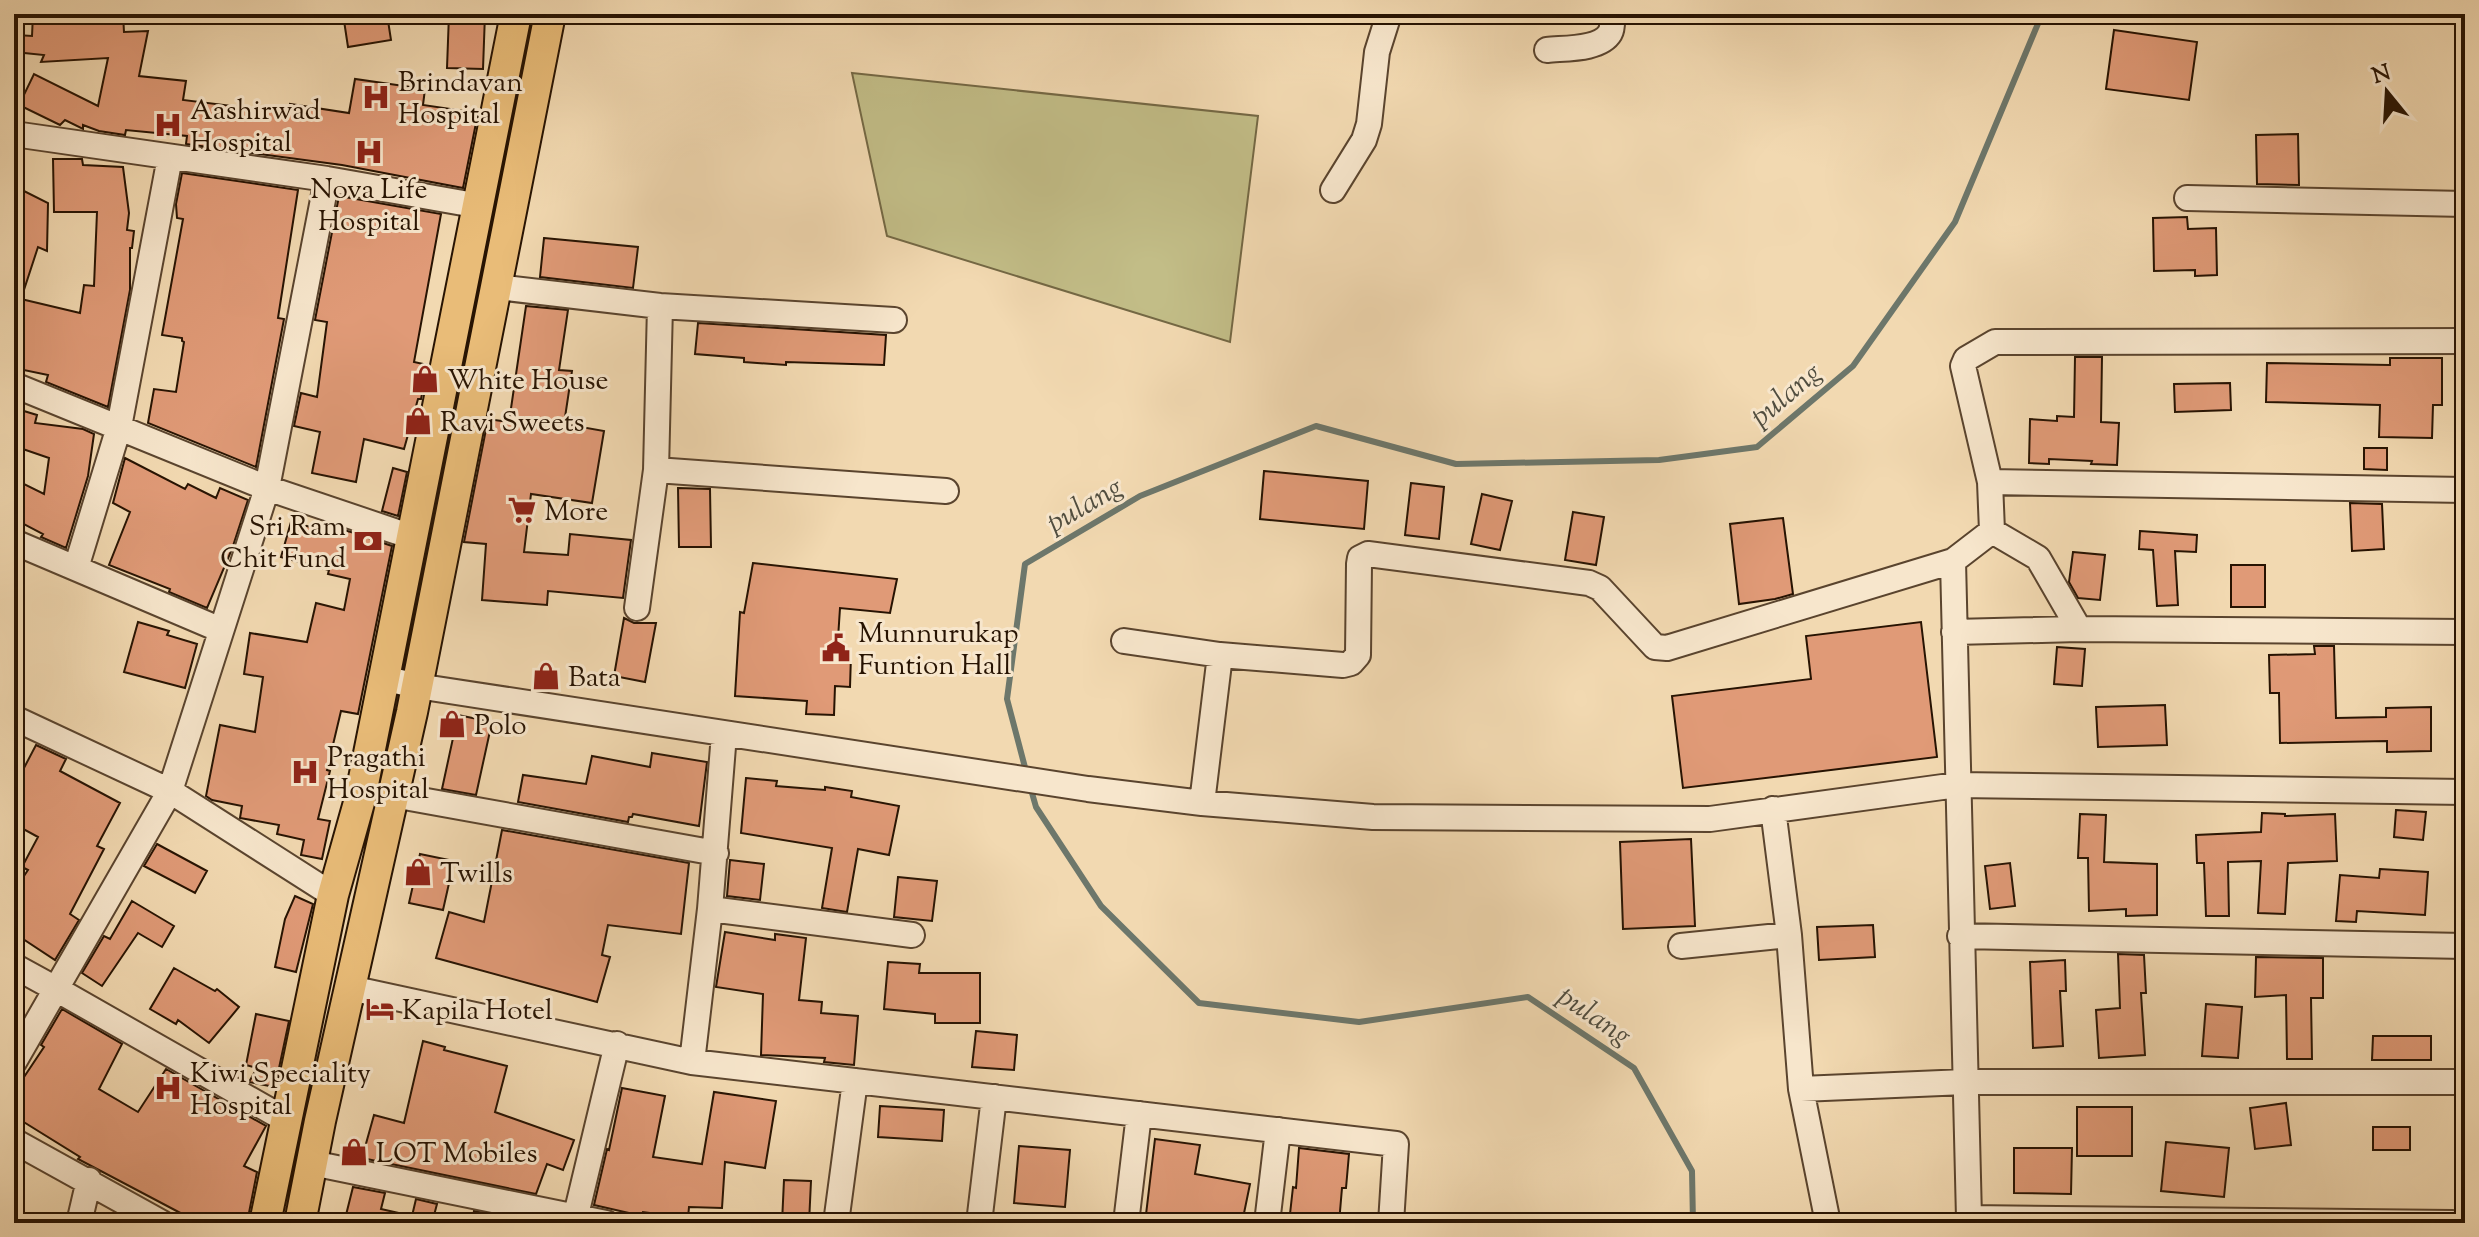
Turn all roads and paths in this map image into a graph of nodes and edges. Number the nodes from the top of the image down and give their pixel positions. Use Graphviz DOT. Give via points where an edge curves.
graph roads {
  1 [pos="516,14"];
  2 [pos="550,14"];
  3 [pos="1389,14"];
  4 [pos="1612,14"];
  5 [pos="1547,50"];
  6 [pos="14,134"];
  7 [pos="170,157"];
  8 [pos="327,179"];
  9 [pos="1333,190"];
  10 [pos="2187,198"];
  11 [pos="2465,204"];
  12 [pos="480,206"];
  13 [pos="497,287"];
  14 [pos="660,306"];
  15 [pos="894,320"];
  16 [pos="2465,341"];
  17 [pos="14,385"];
  18 [pos="119,427"];
  19 [pos="656,470"];
  20 [pos="1990,482"];
  21 [pos="267,488"];
  22 [pos="2465,490"];
  23 [pos="946,491"];
  24 [pos="1992,531"];
  25 [pos="412,537"];
  26 [pos="14,542"];
  27 [pos="1953,561"];
  28 [pos="76,568"];
  29 [pos="637,608"];
  30 [pos="2079,629"];
  31 [pos="221,630"];
  32 [pos="1954,632"];
  33 [pos="2465,632"];
  34 [pos="1124,641"];
  35 [pos="1220,655"];
  36 [pos="383,678"];
  37 [pos="417,686"];
  38 [pos="14,718"];
  39 [pos="724,734"];
  40 [pos="1957,785"];
  41 [pos="170,791"];
  42 [pos="2465,792"];
  43 [pos="393,795"];
  44 [pos="1202,803"];
  45 [pos="1773,809"];
  46 [pos="716,853"];
  47 [pos="333,895"];
  48 [pos="710,909"];
  49 [pos="912,935"];
  50 [pos="1789,935"];
  51 [pos="1960,936"];
  52 [pos="1681,946"];
  53 [pos="2465,946"];
  54 [pos="14,966"];
  55 [pos="350,988"];
  56 [pos="56,989"];
  57 [pos="617,1044"];
  58 [pos="14,1062"];
  59 [pos="692,1062"];
  60 [pos="855,1081"];
  61 [pos="1965,1082"];
  62 [pos="2465,1082"];
  63 [pos="1801,1089"];
  64 [pos="994,1097"];
  65 [pos="1139,1114"];
  66 [pos="288,1121"];
  67 [pos="1278,1130"];
  68 [pos="14,1141"];
  69 [pos="312,1163"];
  70 [pos="89,1180"];
  71 [pos="575,1219"];
  72 [pos="2294,1222"];
  73 [pos="79,1223"];
  74 [pos="162,1223"];
  75 [pos="265,1223"];
  76 [pos="300,1223"];
  77 [pos="606,1223"];
  78 [pos="836,1223"];
  79 [pos="979,1223"];
  80 [pos="1126,1223"];
  81 [pos="1267,1223"];
  82 [pos="1391,1223"];
  83 [pos="1828,1223"];
  84 [pos="2452,1223"];
  1 -- 12 [label="main road"];
  2 -- 13 [label="main road"];
  3 -- 9 [label="street" via="1377,52 1364,140"];
  4 -- 5 [label="street" via="1607,38"];
  6 -- 7 [label="street"];
  7 -- 8 [label="street"];
  7 -- 18 [label="street"];
  8 -- 12 [label="street"];
  8 -- 21 [label="street"];
  10 -- 11 [label="street"];
  12 -- 25 [label="main road"];
  13 -- 14 [label="street"];
  13 -- 37 [label="main road"];
  14 -- 15 [label="street"];
  14 -- 19 [label="street"];
  16 -- 20 [label="street" via="1995,342 1963,366"];
  17 -- 18 [label="street"];
  18 -- 21 [label="street"];
  18 -- 28 [label="street"];
  19 -- 23 [label="street"];
  19 -- 29 [label="street"];
  20 -- 22 [label="street"];
  20 -- 24 [label="street"];
  21 -- 25 [label="street"];
  21 -- 31 [label="street"];
  24 -- 27 [label="street"];
  24 -- 30 [label="street" via="2038,558"];
  25 -- 36 [label="main road"];
  26 -- 28 [label="street"];
  27 -- 32 [label="street"];
  27 -- 35 [label="street" via="1667,648 1655,647 1600,588 1589,583 1368,554 1359,564 1358,655 1351,663"];
  28 -- 31 [label="street"];
  30 -- 32 [label="street"];
  30 -- 33 [label="street"];
  31 -- 41 [label="street"];
  32 -- 40 [label="street"];
  34 -- 35 [label="street"];
  35 -- 44 [label="street"];
  36 -- 37 [label="street"];
  36 -- 47 [label="main road" via="360,799"];
  37 -- 39 [label="street"];
  37 -- 43 [label="main road"];
  38 -- 41 [label="street"];
  39 -- 44 [label="street"];
  39 -- 46 [label="street"];
  40 -- 42 [label="street"];
  40 -- 45 [label="street"];
  40 -- 51 [label="street"];
  41 -- 47 [label="street"];
  41 -- 56 [label="street"];
  43 -- 46 [label="street"];
  43 -- 55 [label="main road"];
  44 -- 45 [label="street" via="1373,817 1710,819"];
  45 -- 50 [label="street"];
  46 -- 48 [label="street"];
  47 -- 66 [label="main road"];
  48 -- 49 [label="street"];
  48 -- 59 [label="street"];
  50 -- 52 [label="street"];
  50 -- 63 [label="street"];
  51 -- 53 [label="street"];
  51 -- 61 [label="street"];
  54 -- 56 [label="street"];
  55 -- 57 [label="street"];
  55 -- 69 [label="main road"];
  56 -- 58 [label="street"];
  56 -- 66 [label="street"];
  57 -- 59 [label="street"];
  57 -- 71 [label="street"];
  59 -- 60 [label="street"];
  60 -- 64 [label="street"];
  60 -- 78 [label="street"];
  61 -- 62 [label="street"];
  61 -- 63 [label="street"];
  61 -- 72 [label="street" via="1969,1218"];
  63 -- 83 [label="street"];
  64 -- 65 [label="street"];
  64 -- 79 [label="street"];
  65 -- 67 [label="street"];
  65 -- 80 [label="street"];
  66 -- 75 [label="main road"];
  67 -- 81 [label="street"];
  67 -- 82 [label="street" via="1396,1144"];
  68 -- 70 [label="street"];
  69 -- 71 [label="street"];
  69 -- 76 [label="main road"];
  70 -- 73 [label="street"];
  70 -- 74 [label="street"];
  71 -- 77 [label="street"];
  72 -- 84 [label="street"];
}
